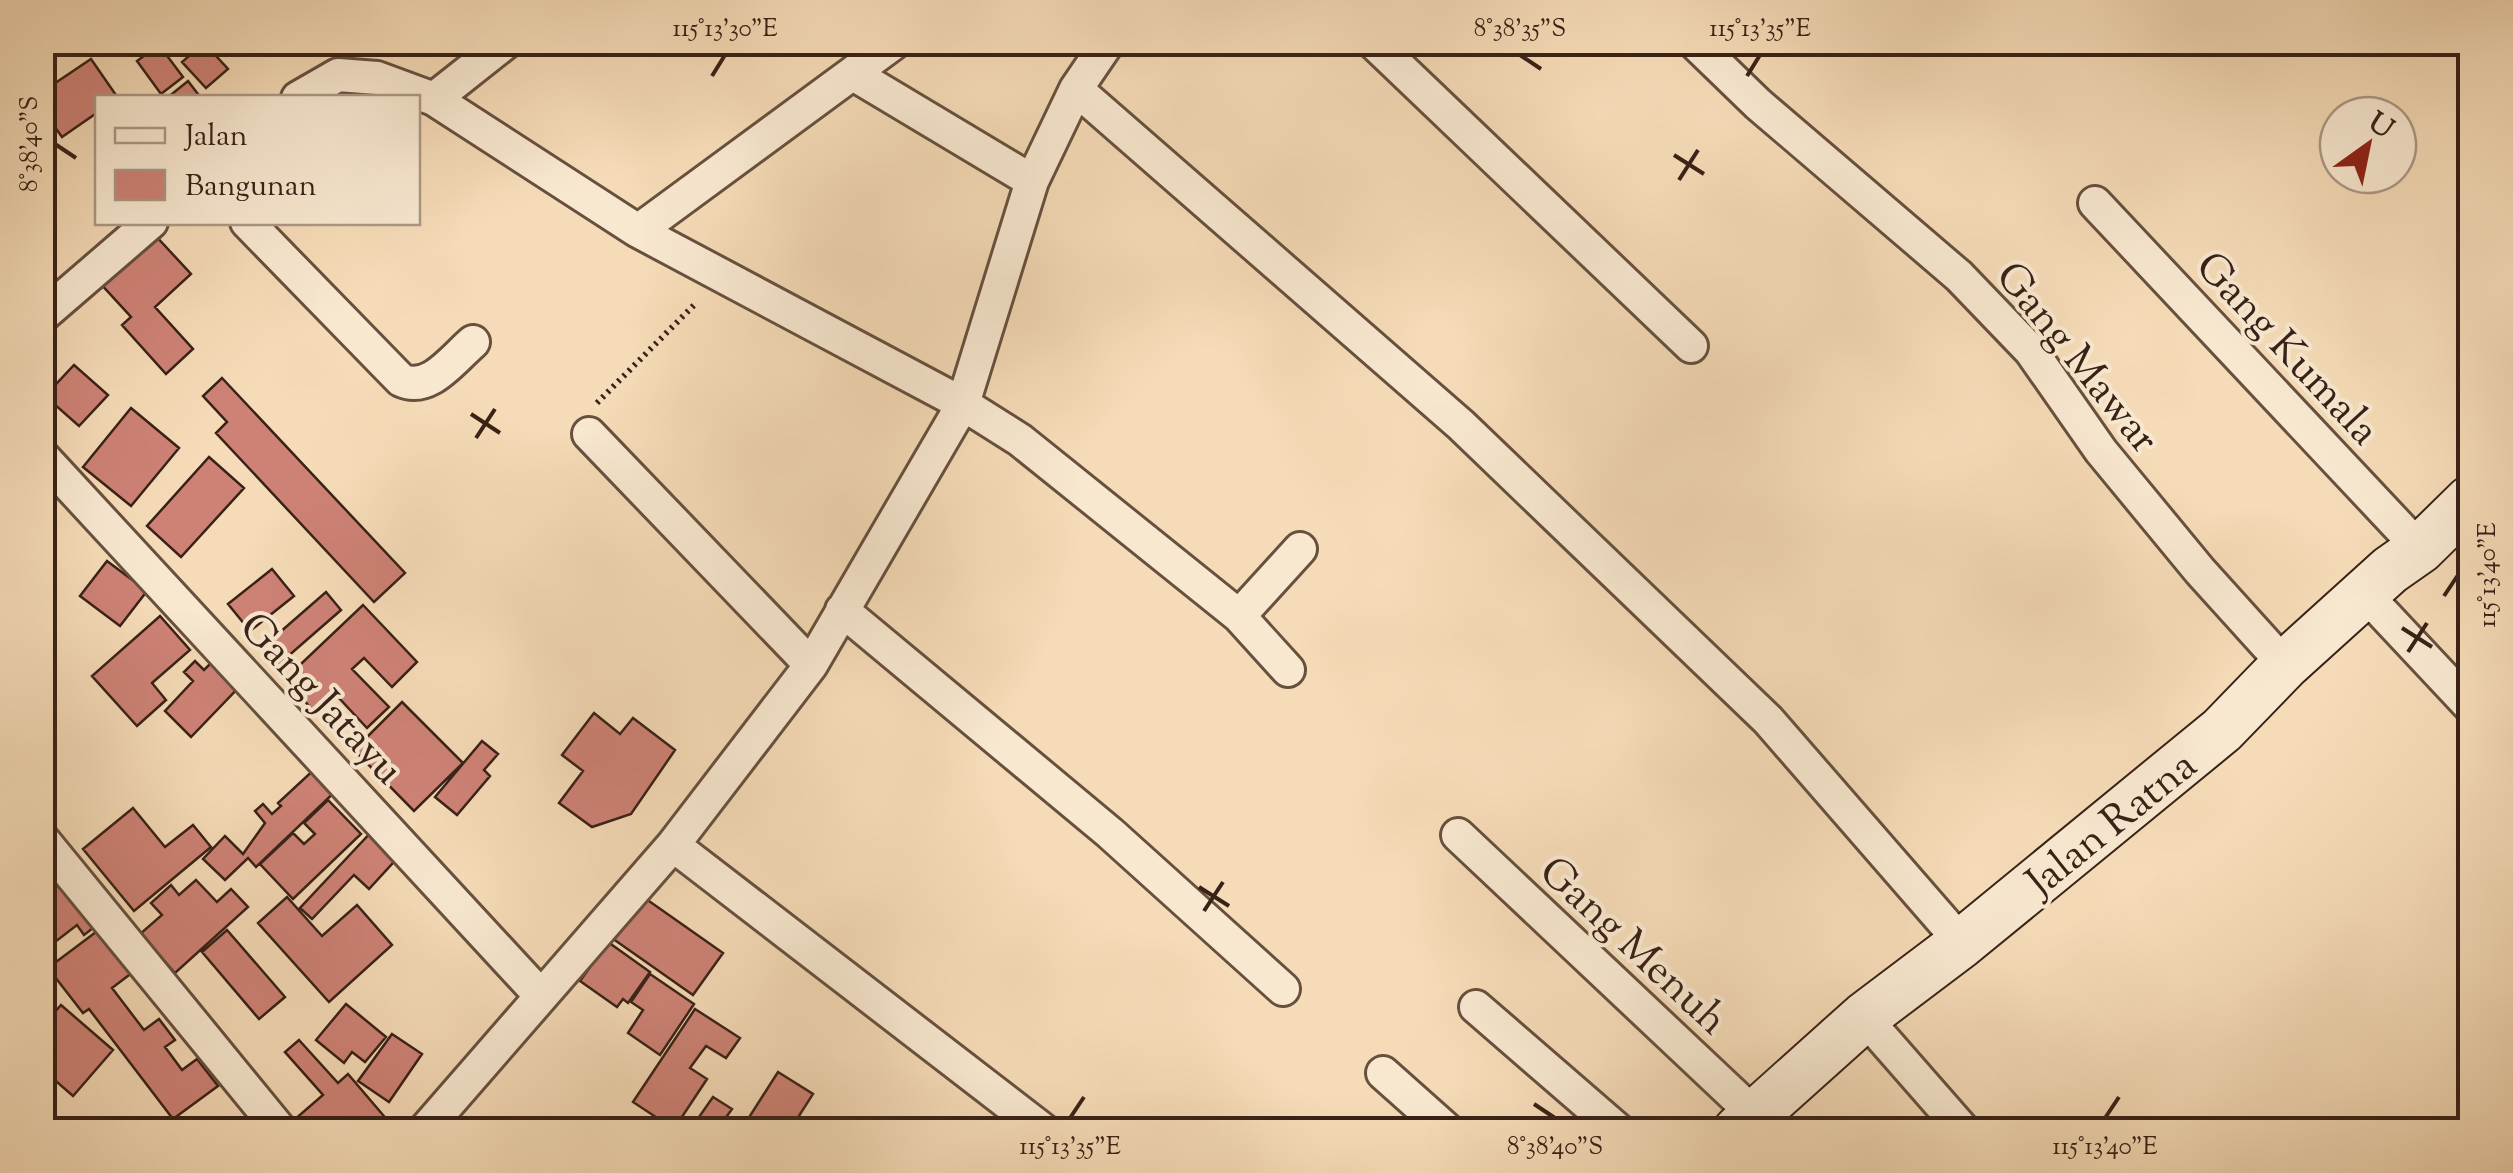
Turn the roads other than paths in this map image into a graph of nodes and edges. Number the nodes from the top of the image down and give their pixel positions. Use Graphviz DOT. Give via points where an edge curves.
graph roads {
  1 [pos="506,42"];
  2 [pos="895,42"];
  3 [pos="1108,42"];
  4 [pos="1373,42"];
  5 [pos="1694,42"];
  6 [pos="854,75"];
  7 [pos="1076,89"];
  8 [pos="303,95"];
  9 [pos="434,99"];
  10 [pos="1032,181"];
  11 [pos="2095,203"];
  12 [pos="148,225"];
  13 [pos="251,225"];
  14 [pos="638,231"];
  15 [pos="42,316"];
  16 [pos="473,342"];
  17 [pos="1691,346"];
  18 [pos="963,404"];
  19 [pos="589,434"];
  20 [pos="42,456"];
  21 [pos="2466,515"];
  22 [pos="1300,549"];
  23 [pos="2420,550"];
  24 [pos="2365,594"];
  25 [pos="842,610"];
  26 [pos="1238,616"];
  27 [pos="810,665"];
  28 [pos="2286,665"];
  29 [pos="1288,670"];
  30 [pos="2470,706"];
  31 [pos="1458,835"];
  32 [pos="42,839"];
  33 [pos="673,844"];
  34 [pos="1962,943"];
  35 [pos="1283,989"];
  36 [pos="541,996"];
  37 [pos="1476,1007"];
  38 [pos="1864,1017"];
  39 [pos="1383,1074"];
  40 [pos="1746,1123"];
  41 [pos="280,1130"];
  42 [pos="425,1130"];
  43 [pos="1043,1130"];
  44 [pos="1447,1130"];
  45 [pos="1618,1130"];
  46 [pos="1962,1130"];
  1 -- 9 [label="street"];
  2 -- 6 [label="street"];
  3 -- 7 [label="street"];
  4 -- 17 [label="street"];
  5 -- 28 [label="street, Gang Mawar" via="1959,276 2031,351 2101,451"];
  6 -- 10 [label="street"];
  6 -- 14 [label="street"];
  7 -- 10 [label="street"];
  7 -- 34 [label="street" via="1461,425 1740,693"];
  8 -- 9 [label="street" via="338,75 377,78"];
  9 -- 14 [label="street"];
  10 -- 18 [label="street"];
  11 -- 23 [label="street, Gang Kumala"];
  12 -- 15 [label="street"];
  13 -- 16 [label="street" via="401,380 426,384"];
  14 -- 18 [label="street"];
  18 -- 25 [label="street"];
  18 -- 26 [label="street" via="1020,440"];
  19 -- 27 [label="street"];
  20 -- 36 [label="street, Gang Jatayu"];
  21 -- 23 [label="street, Jalan Ratna"];
  22 -- 26 [label="street"];
  23 -- 24 [label="street, Jalan Ratna"];
  24 -- 28 [label="street, Jalan Ratna"];
  24 -- 30 [label="street"];
  25 -- 27 [label="street"];
  25 -- 35 [label="street"];
  26 -- 29 [label="street"];
  27 -- 33 [label="street"];
  28 -- 34 [label="street, Jalan Ratna" via="2222,730"];
  31 -- 40 [label="street, Gang Menuh"];
  32 -- 41 [label="street"];
  33 -- 36 [label="street"];
  33 -- 43 [label="street"];
  34 -- 38 [label="street, Jalan Ratna"];
  36 -- 42 [label="street"];
  37 -- 45 [label="street"];
  38 -- 40 [label="street, Jalan Ratna"];
  38 -- 46 [label="street"];
  39 -- 44 [label="street"];
}
